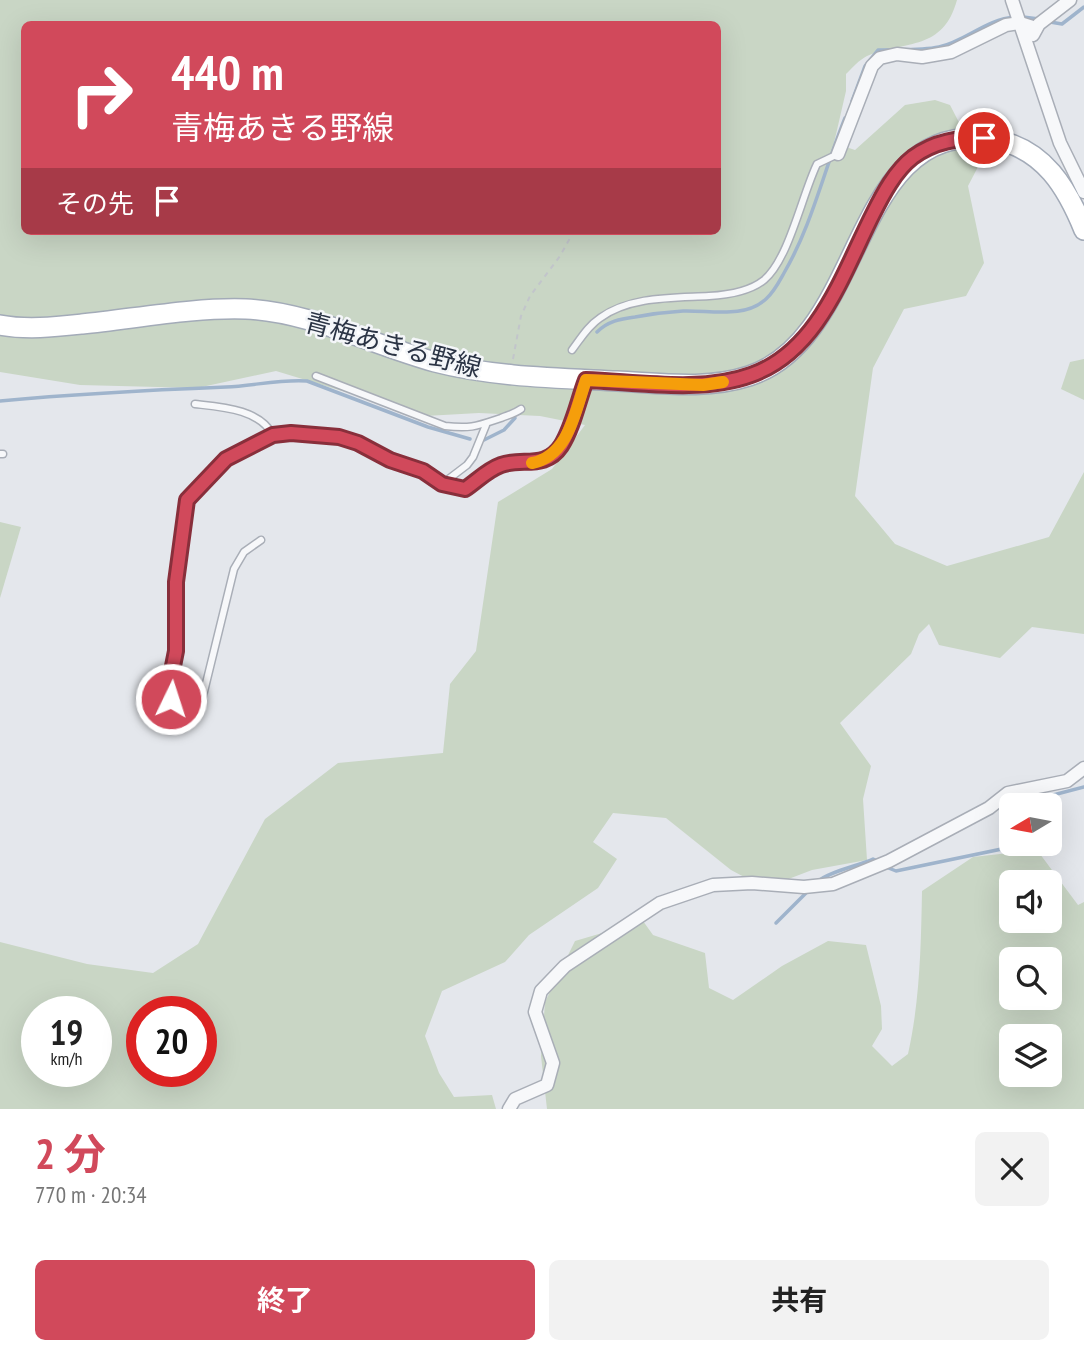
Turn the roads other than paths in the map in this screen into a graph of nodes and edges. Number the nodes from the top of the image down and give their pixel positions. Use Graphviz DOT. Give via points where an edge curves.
graph roads {
  1 [pos="1070,0"];
  2 [pos="1017,14"];
  3 [pos="1042,23"];
  4 [pos="1032,56"];
  5 [pos="838,155"];
  6 [pos="1084,192"];
  7 [pos="1084,230"];
  8 [pos="0,325"];
  9 [pos="572,350"];
  10 [pos="316,376"];
  11 [pos="586,380"];
  12 [pos="195,404"];
  13 [pos="521,409"];
  14 [pos="486,425"];
  15 [pos="273,435"];
  16 [pos="442,484"];
  17 [pos="261,540"];
  18 [pos="1084,768"];
  19 [pos="509,1109"];
  1 -- 3 [label="street"];
  2 -- 3 [label="street"];
  2 -- 4 [label="street"];
  2 -- 5 [label="street" via="1006,25 951,52 880,58 872,66"];
  3 -- 4 [label="street" via="1033,36"];
  4 -- 6 [label="street" via="1060,143"];
  5 -- 9 [label="lane" via="817,164 782,255 764,280 738,292 622,306 588,328"];
  7 -- 11 [label="main road, 青梅あきる野線" via="1065,188 1030,152 984,138 958,138 913,158 898,173 823,312 795,349 774,365 750,376 703,385"];
  8 -- 11 [label="main road, 青梅あきる野線" via="33,328 248,309 319,324 471,370"];
  10 -- 14 [label="lane" via="445,426"];
  11 -- 16 [label="lane" via="568,432 551,456 530,464 505,463 465,489"];
  12 -- 15 [label="lane" via="247,414 264,421"];
  13 -- 14 [label="lane"];
  14 -- 16 [label="lane" via="473,457"];
  15 -- 16 [label="lane" via="317,435 358,443"];
  15 -- 17 [label="lane" via="226,459 187,500 176,582 176,651 171,676 171,699 181,715 195,714 200,708 234,569 244,552"];
  18 -- 19 [label="street" via="1067,781 1008,793 989,808 889,861 821,887 713,885 660,902 565,966 541,991 535,1012 553,1063 547,1085 515,1099"];
}
